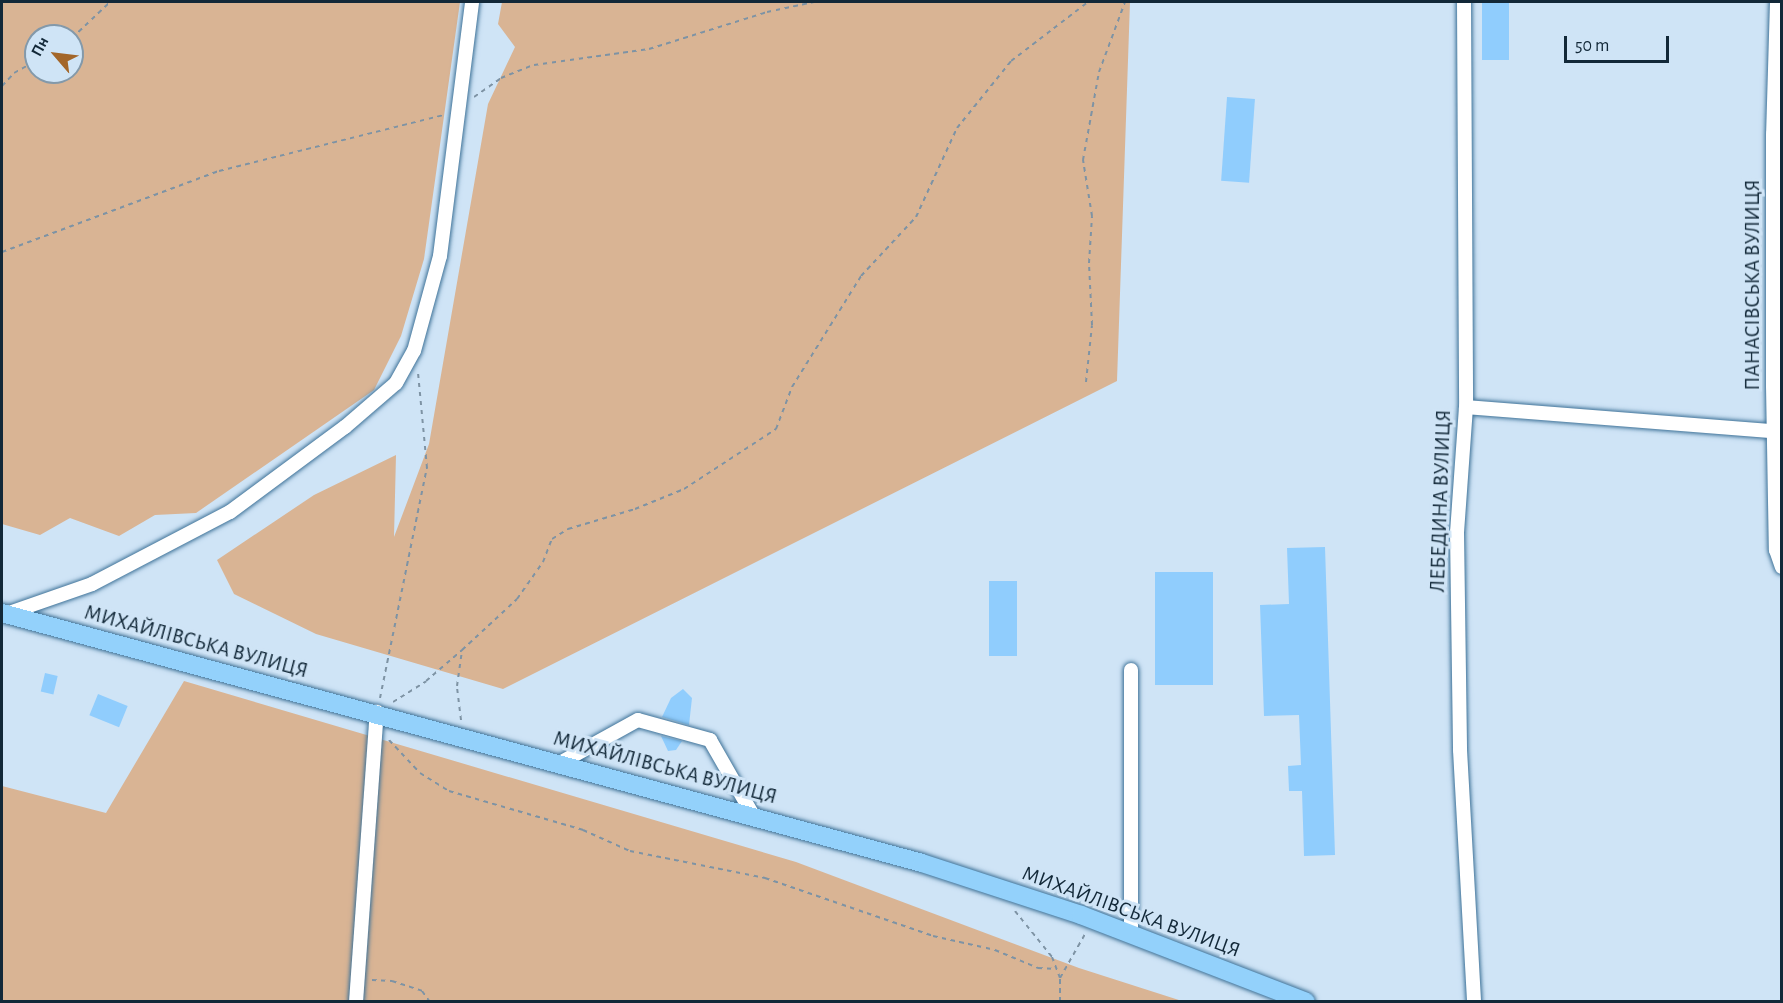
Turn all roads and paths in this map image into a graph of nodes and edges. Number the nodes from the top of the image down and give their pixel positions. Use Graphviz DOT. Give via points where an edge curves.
graph roads {
  1 [pos="111,2"];
  2 [pos="472,2"];
  3 [pos="814,2"];
  4 [pos="1088,2"];
  5 [pos="1125,2"];
  6 [pos="1464,2"];
  7 [pos="1777,2"];
  8 [pos="84,28"];
  9 [pos="1780,28"];
  10 [pos="24,68"];
  11 [pos="2,86"];
  12 [pos="456,112"];
  13 [pos="2,252"];
  14 [pos="414,351"];
  15 [pos="1086,382"];
  16 [pos="1466,407"];
  17 [pos="1779,431"];
  18 [pos="1782,567"];
  19 [pos="4,614"];
  20 [pos="462,650"];
  21 [pos="1131,670"];
  22 [pos="376,718"];
  23 [pos="463,736"];
  24 [pos="560,763"];
  25 [pos="753,815"];
  26 [pos="999,888"];
  27 [pos="1103,924"];
  28 [pos="1131,935"];
  29 [pos="1057,969"];
  30 [pos="1060,978"];
  31 [pos="358,979"];
  32 [pos="356,1002"];
  33 [pos="430,1002"];
  34 [pos="1060,1002"];
  35 [pos="1306,1002"];
  36 [pos="1474,1002"];
  1 -- 8 [label="path"];
  2 -- 12 [label="street"];
  3 -- 12 [label="path" via="649,49 534,65 501,78"];
  4 -- 20 [label="path" via="1011,61 957,128 916,217 861,276 792,387 776,429 684,489 568,529 552,539 543,562 517,599"];
  5 -- 15 [label="path" via="1099,72 1083,160 1092,216 1092,325"];
  6 -- 16 [label="street, ЛЕБЕДИНА ВУЛИЦЯ"];
  7 -- 9 [label="street, ПАНАСІВСЬКА ВУЛИЦЯ"];
  9 -- 17 [label="street, ПАНАСІВСЬКА ВУЛИЦЯ" via="1773,134"];
  10 -- 11 [label="path"];
  12 -- 13 [label="path" via="219,171"];
  12 -- 14 [label="street" via="440,256"];
  14 -- 19 [label="street" via="396,382 345,427 231,512 92,584"];
  14 -- 22 [label="path" via="424,406 427,468"];
  16 -- 17 [label="street"];
  16 -- 36 [label="street, ЛЕБЕДИНА ВУЛИЦЯ" via="1457,532 1460,750"];
  17 -- 18 [label="street, ПАНАСІВСЬКА ВУЛИЦЯ" via="1776,550"];
  19 -- 22 [label="main road, МИХАЙЛІВСЬКА ВУЛИЦЯ"];
  20 -- 22 [label="path"];
  20 -- 23 [label="path" via="457,686"];
  21 -- 28 [label="street"];
  22 -- 23 [label="main road, МИХАЙЛІВСЬКА ВУЛИЦЯ"];
  22 -- 29 [label="path" via="400,755 448,791 583,830 630,851 765,878 933,936 995,950 1038,968"];
  22 -- 31 [label="street"];
  23 -- 24 [label="main road, МИХАЙЛІВСЬКА ВУЛИЦЯ"];
  24 -- 25 [label="main road, МИХАЙЛІВСЬКА ВУЛИЦЯ"];
  24 -- 25 [label="street" via="638,720 710,740"];
  25 -- 26 [label="main road, МИХАЙЛІВСЬКА ВУЛИЦЯ"];
  26 -- 27 [label="main road, МИХАЙЛІВСЬКА ВУЛИЦЯ"];
  26 -- 29 [label="path"];
  27 -- 28 [label="main road, МИХАЙЛІВСЬКА ВУЛИЦЯ"];
  27 -- 30 [label="path" via="1080,937"];
  28 -- 35 [label="main road, МИХАЙЛІВСЬКА ВУЛИЦЯ"];
  29 -- 30 [label="path"];
  30 -- 34 [label="path"];
  31 -- 32 [label="street"];
  31 -- 33 [label="path" via="392,981 422,991"];
}
